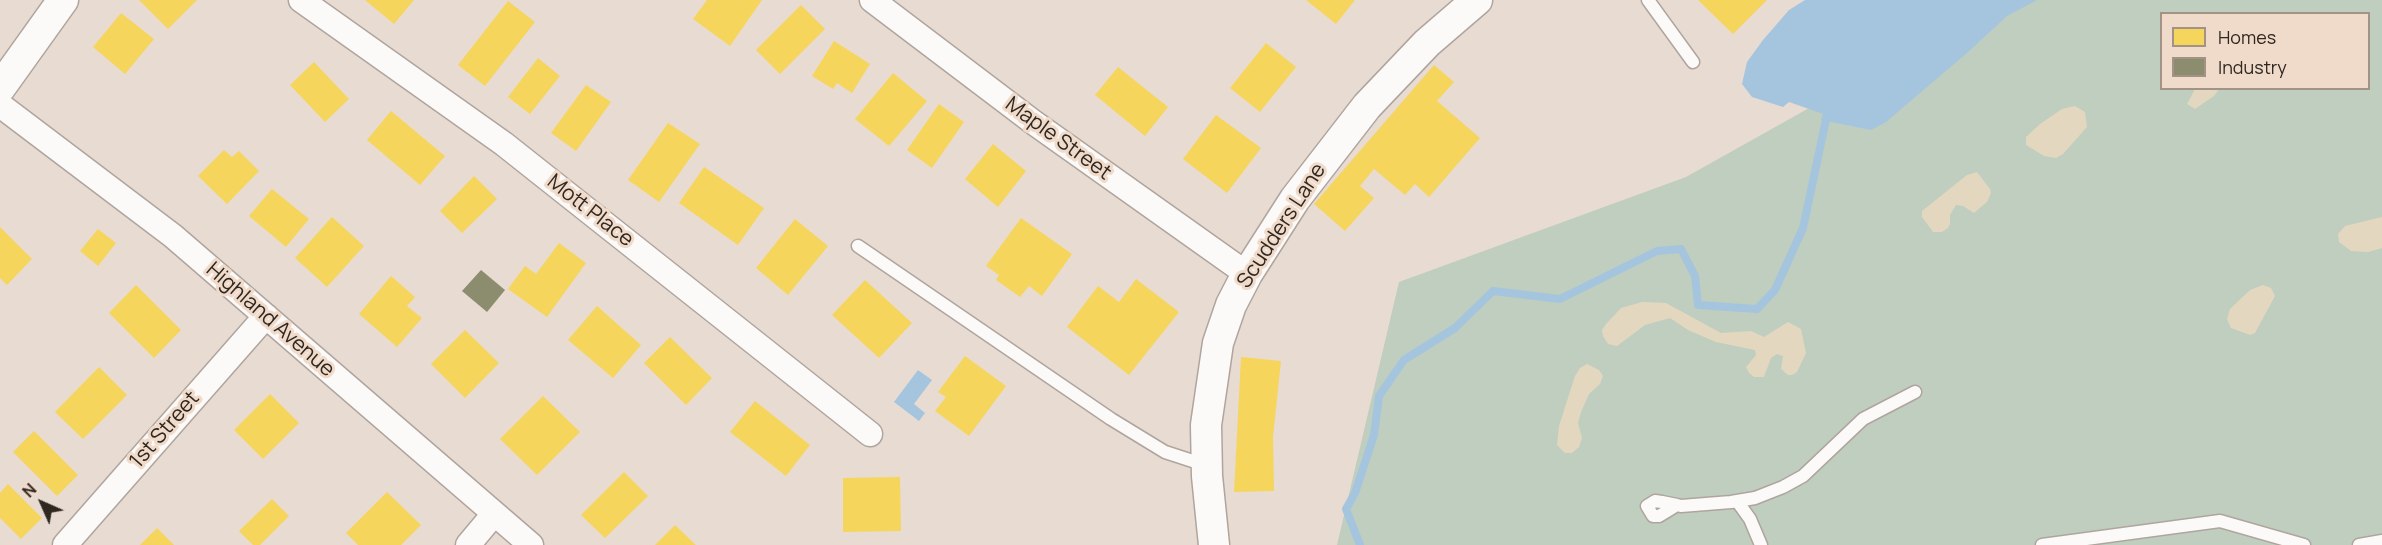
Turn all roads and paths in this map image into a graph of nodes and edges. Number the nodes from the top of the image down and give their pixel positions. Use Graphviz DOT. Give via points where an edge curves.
graph roads {
  1 [pos="63,0"];
  2 [pos="301,0"];
  3 [pos="872,0"];
  4 [pos="1477,0"];
  5 [pos="1648,0"];
  6 [pos="1693,62"];
  7 [pos="0,88"];
  8 [pos="0,105"];
  9 [pos="858,246"];
  10 [pos="1247,274"];
  11 [pos="266,316"];
  12 [pos="1915,392"];
  13 [pos="870,434"];
  14 [pos="1206,466"];
  15 [pos="1737,501"];
  16 [pos="1677,505"];
  17 [pos="494,514"];
  18 [pos="2382,541"];
  19 [pos="65,545"];
  20 [pos="468,545"];
  21 [pos="531,545"];
  22 [pos="1214,545"];
  23 [pos="1761,545"];
  24 [pos="2042,545"];
  25 [pos="2304,545"];
  26 [pos="2359,545"];
  1 -- 7 [label="street"];
  2 -- 13 [label="street, Mott Place" via="504,144"];
  3 -- 10 [label="street, Maple Street" via="1033,122"];
  4 -- 10 [label="street, Scudders Lane" via="1427,44 1367,106 1295,199"];
  5 -- 6 [label="lane"];
  8 -- 11 [label="street, Highland Avenue" via="173,236"];
  9 -- 14 [label="lane" via="1111,419 1165,452"];
  10 -- 14 [label="street, Scudders Lane" via="1218,343 1206,425"];
  11 -- 17 [label="street, Highland Avenue"];
  11 -- 19 [label="street, 1st Street"];
  12 -- 15 [label="lane" via="1863,419 1803,476 1755,498"];
  14 -- 22 [label="street, Scudders Lane"];
  15 -- 16 [label="lane"];
  15 -- 23 [label="lane"];
  17 -- 20 [label="street"];
  17 -- 21 [label="street, Highland Avenue"];
  18 -- 26 [label="lane"];
  24 -- 25 [label="lane" via="2220,521"];
}
